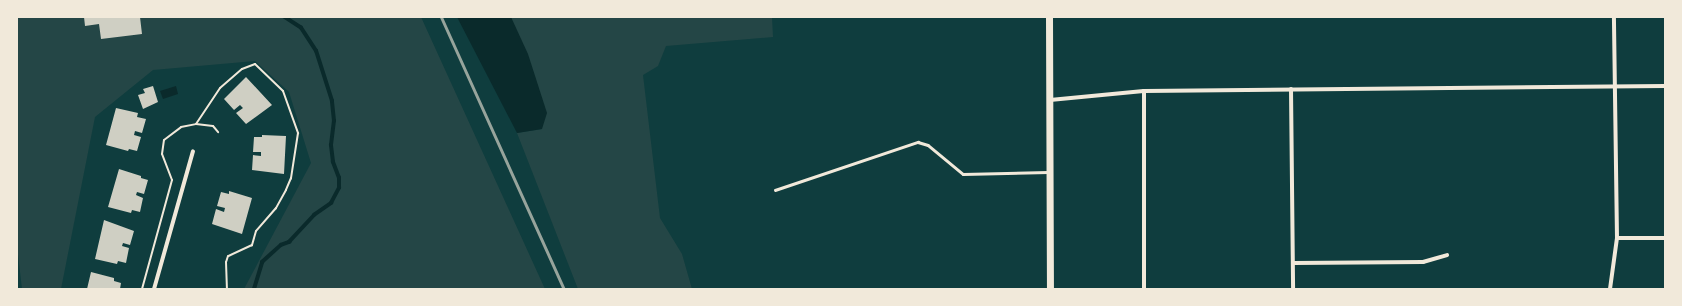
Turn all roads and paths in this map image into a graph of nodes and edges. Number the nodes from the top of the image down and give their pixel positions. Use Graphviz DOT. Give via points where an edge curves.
graph roads {
  1 [pos="1049,17"];
  2 [pos="1614,17"];
  3 [pos="1615,86"];
  4 [pos="1665,86"];
  5 [pos="1291,89"];
  6 [pos="1144,91"];
  7 [pos="1050,100"];
  8 [pos="196,124"];
  9 [pos="218,132"];
  10 [pos="193,151"];
  11 [pos="1050,172"];
  12 [pos="775,190"];
  13 [pos="1617,238"];
  14 [pos="1665,238"];
  15 [pos="1447,255"];
  16 [pos="1293,263"];
  17 [pos="142,289"];
  18 [pos="154,289"];
  19 [pos="227,289"];
  20 [pos="1050,289"];
  21 [pos="1144,289"];
  22 [pos="1293,289"];
  23 [pos="1610,289"];
  1 -- 7 [label="main road"];
  2 -- 3 [label="street"];
  3 -- 4 [label="street"];
  3 -- 5 [label="street"];
  3 -- 13 [label="street"];
  5 -- 6 [label="street"];
  5 -- 16 [label="street"];
  6 -- 7 [label="street"];
  6 -- 21 [label="street"];
  7 -- 11 [label="main road"];
  8 -- 9 [label="path" via="213,126"];
  8 -- 17 [label="path" via="180,127 164,140 162,154 172,180"];
  8 -- 19 [label="path" via="220,88 242,69 255,64 283,91 298,133 291,178 276,208 256,231 252,245 228,256"];
  10 -- 18 [label="street"];
  11 -- 12 [label="lane" via="963,174 928,145 918,142"];
  11 -- 20 [label="main road"];
  13 -- 14 [label="street"];
  13 -- 23 [label="street"];
  15 -- 16 [label="street" via="1423,262"];
  16 -- 22 [label="street"];
}
